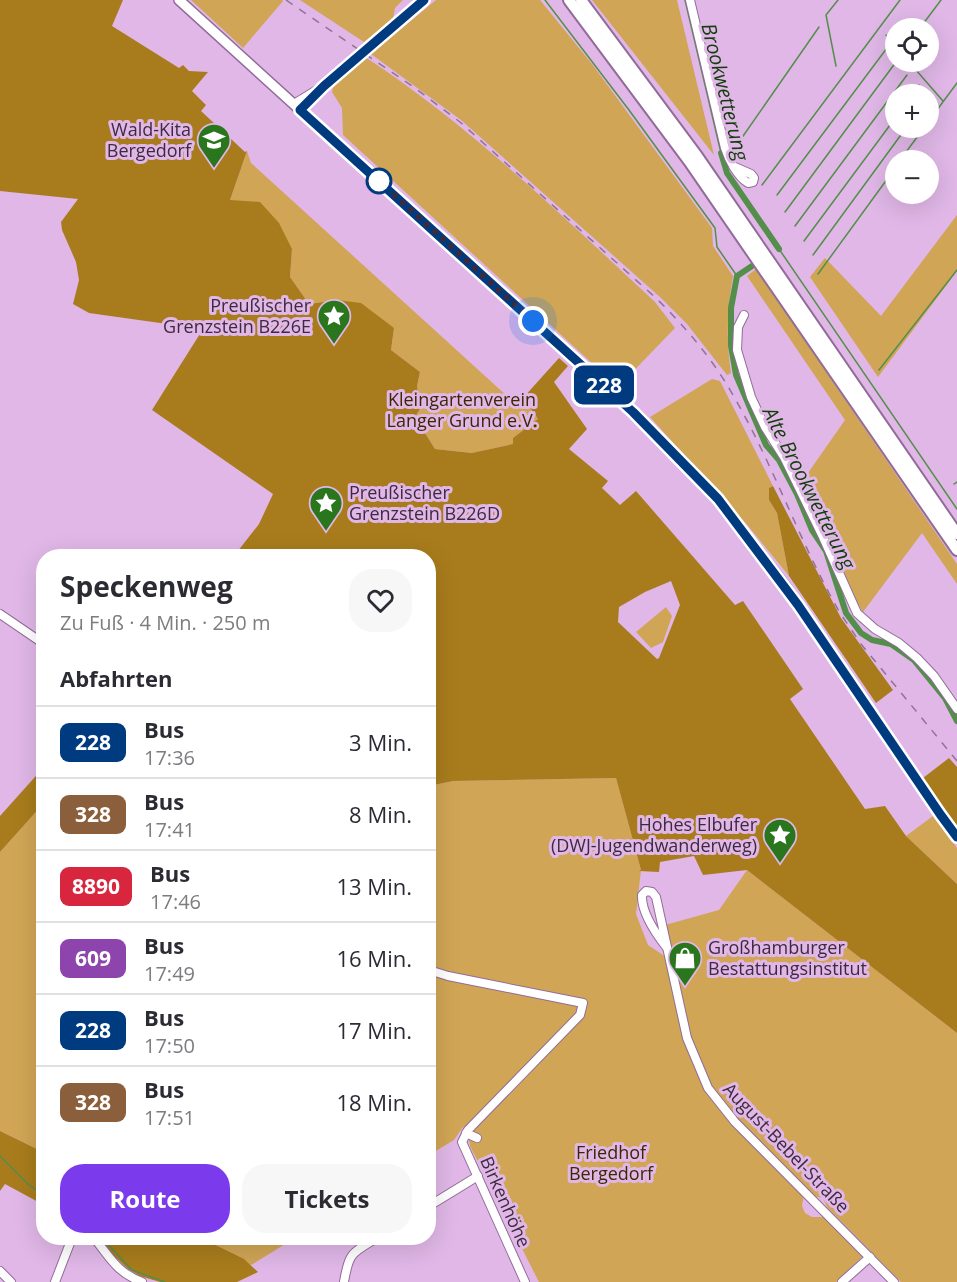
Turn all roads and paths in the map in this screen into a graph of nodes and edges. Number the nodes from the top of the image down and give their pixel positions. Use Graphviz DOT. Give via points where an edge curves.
graph roads {
  1 [pos="179,0"];
  2 [pos="424,0"];
  3 [pos="569,0"];
  4 [pos="581,0"];
  5 [pos="690,0"];
  6 [pos="297,107"];
  7 [pos="735,167"];
  8 [pos="744,315"];
  9 [pos="957,534"];
  10 [pos="957,550"];
  11 [pos="0,614"];
  12 [pos="36,639"];
  13 [pos="957,709"];
  14 [pos="957,837"];
  15 [pos="667,948"];
  16 [pos="436,972"];
  17 [pos="466,1134"];
  18 [pos="477,1138"];
  19 [pos="478,1176"];
  20 [pos="436,1202"];
  21 [pos="69,1245"];
  22 [pos="99,1245"];
  23 [pos="366,1245"];
  24 [pos="870,1257"];
  25 [pos="0,1271"];
  26 [pos="11,1282"];
  27 [pos="56,1282"];
  28 [pos="142,1282"];
  29 [pos="344,1282"];
  30 [pos="525,1282"];
  31 [pos="842,1282"];
  32 [pos="894,1282"];
  1 -- 6 [label="main road"];
  2 -- 6 [label="street"];
  3 -- 10 [label="highway" via="689,160"];
  4 -- 9 [label="highway" via="697,156"];
  5 -- 7 [label="street" via="725,148"];
  6 -- 14 [label="main road" via="633,412 718,499 786,587"];
  8 -- 13 [label="street" via="738,327 737,350 751,397 784,457 857,613 917,658"];
  11 -- 12 [label="street"];
  15 -- 15 [label="street, August-Bebel-Straße" via="656,897 646,891 642,905"];
  15 -- 24 [label="street, August-Bebel-Straße" via="687,1038 708,1088 735,1122"];
  16 -- 17 [label="street" via="582,1003 580,1015"];
  17 -- 18 [label="street"];
  17 -- 19 [label="street, Birkenhöhe" via="462,1142"];
  19 -- 20 [label="street"];
  19 -- 30 [label="street, Birkenhöhe"];
  21 -- 27 [label="street"];
  22 -- 28 [label="street" via="125,1275"];
  23 -- 29 [label="street" via="348,1260"];
  24 -- 31 [label="street"];
  24 -- 32 [label="street, August-Bebel-Straße"];
  25 -- 26 [label="street"];
}
